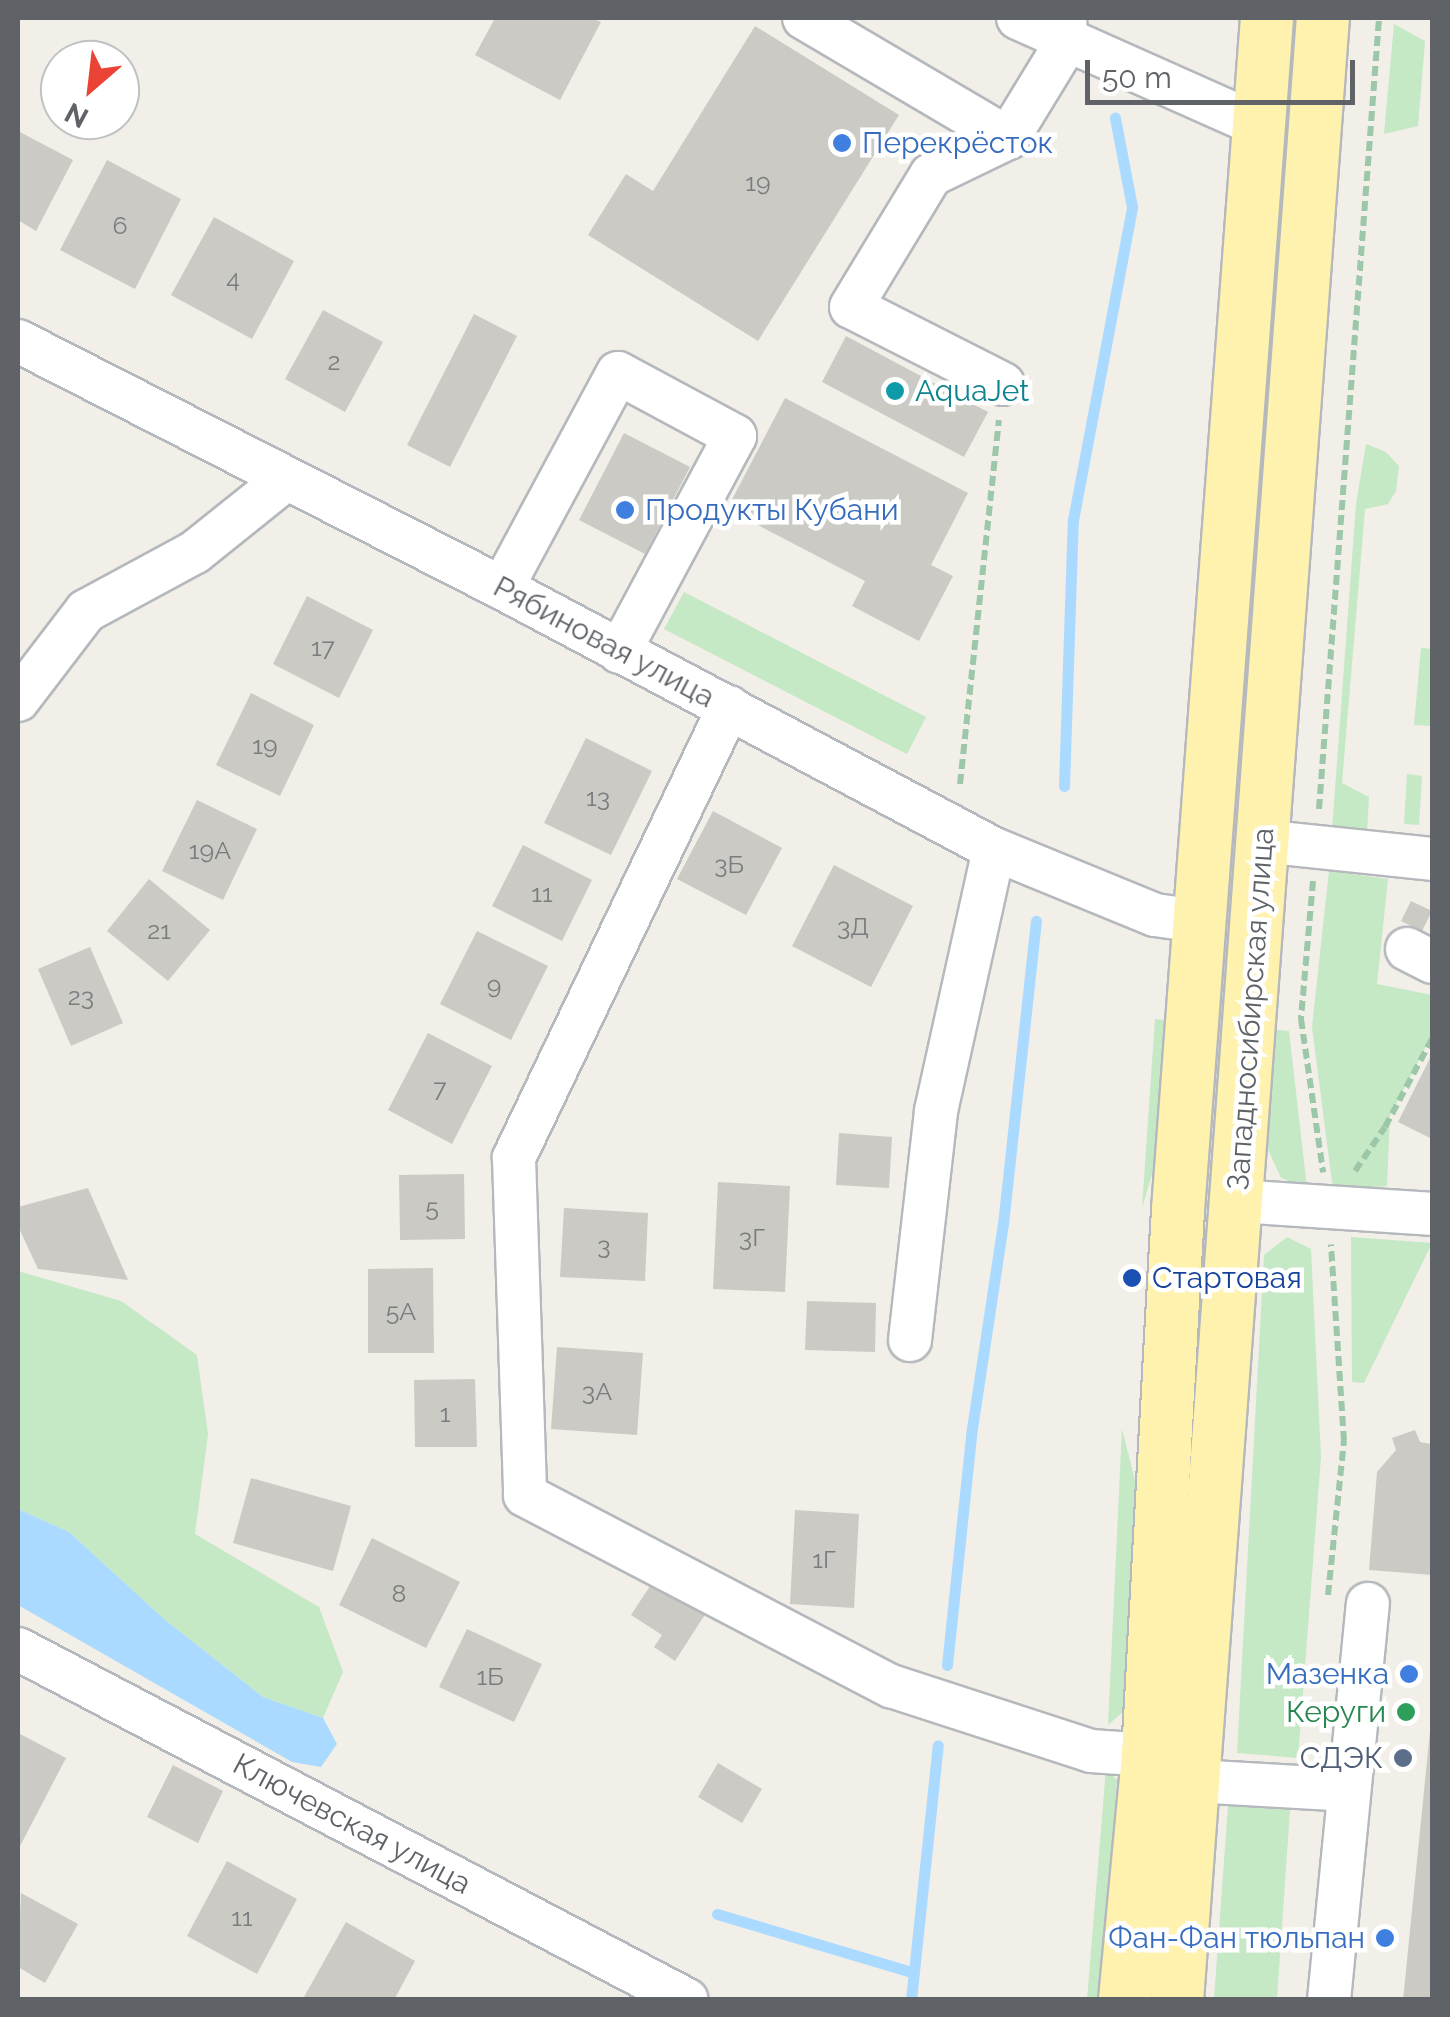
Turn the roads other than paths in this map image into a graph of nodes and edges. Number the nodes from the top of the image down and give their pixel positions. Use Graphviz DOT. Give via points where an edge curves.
graph roads {
  1 [pos="804,18"];
  2 [pos="1018,18"];
  3 [pos="1267,18"];
  4 [pos="1323,18"];
  5 [pos="1066,30"];
  6 [pos="1261,126"];
  7 [pos="1008,138"];
  8 [pos="18,342"];
  9 [pos="1003,384"];
  10 [pos="286,480"];
  11 [pos="502,588"];
  12 [pos="619,652"];
  13 [pos="18,700"];
  14 [pos="729,707"];
  15 [pos="1262,841"];
  16 [pos="994,850"];
  17 [pos="1432,859"];
  18 [pos="1198,921"];
  19 [pos="1238,1201"];
  20 [pos="1432,1214"];
  21 [pos="910,1340"];
  22 [pos="1368,1604"];
  23 [pos="18,1649"];
  24 [pos="1148,1755"];
  25 [pos="1194,1781"];
  26 [pos="1347,1790"];
  27 [pos="687,2000"];
  28 [pos="1125,2000"];
  29 [pos="1177,2000"];
  30 [pos="1328,2000"];
  1 -- 7 [label="street"];
  2 -- 5 [label="street"];
  3 -- 6 [label="main road, Западносибирская улица"];
  4 -- 15 [label="main road, Западносибирская улица"];
  5 -- 6 [label="street"];
  5 -- 7 [label="street"];
  6 -- 18 [label="main road, Западносибирская улица"];
  7 -- 9 [label="street" via="931,175 851,306"];
  8 -- 10 [label="street, Рябиновая улица"];
  10 -- 11 [label="street, Рябиновая улица"];
  10 -- 13 [label="street" via="195,552 86,610"];
  11 -- 12 [label="street, Рябиновая улица"];
  11 -- 12 [label="street" via="618,373 736,436"];
  12 -- 14 [label="street, Рябиновая улица"];
  14 -- 16 [label="street, Рябиновая улица"];
  14 -- 24 [label="street" via="514,1158 524,1494 891,1686 1091,1750"];
  15 -- 17 [label="street"];
  15 -- 19 [label="main road, Западносибирская улица"];
  16 -- 18 [label="street, Рябиновая улица" via="1155,914"];
  16 -- 21 [label="street" via="936,1111"];
  18 -- 24 [label="main road, Западносибирская улица"];
  19 -- 20 [label="street"];
  19 -- 25 [label="main road, Западносибирская улица"];
  22 -- 26 [label="street"];
  23 -- 27 [label="street, Ключевская улица"];
  24 -- 28 [label="main road, Западносибирская улица"];
  25 -- 26 [label="street"];
  25 -- 29 [label="main road, Западносибирская улица"];
  26 -- 30 [label="street"];
}
